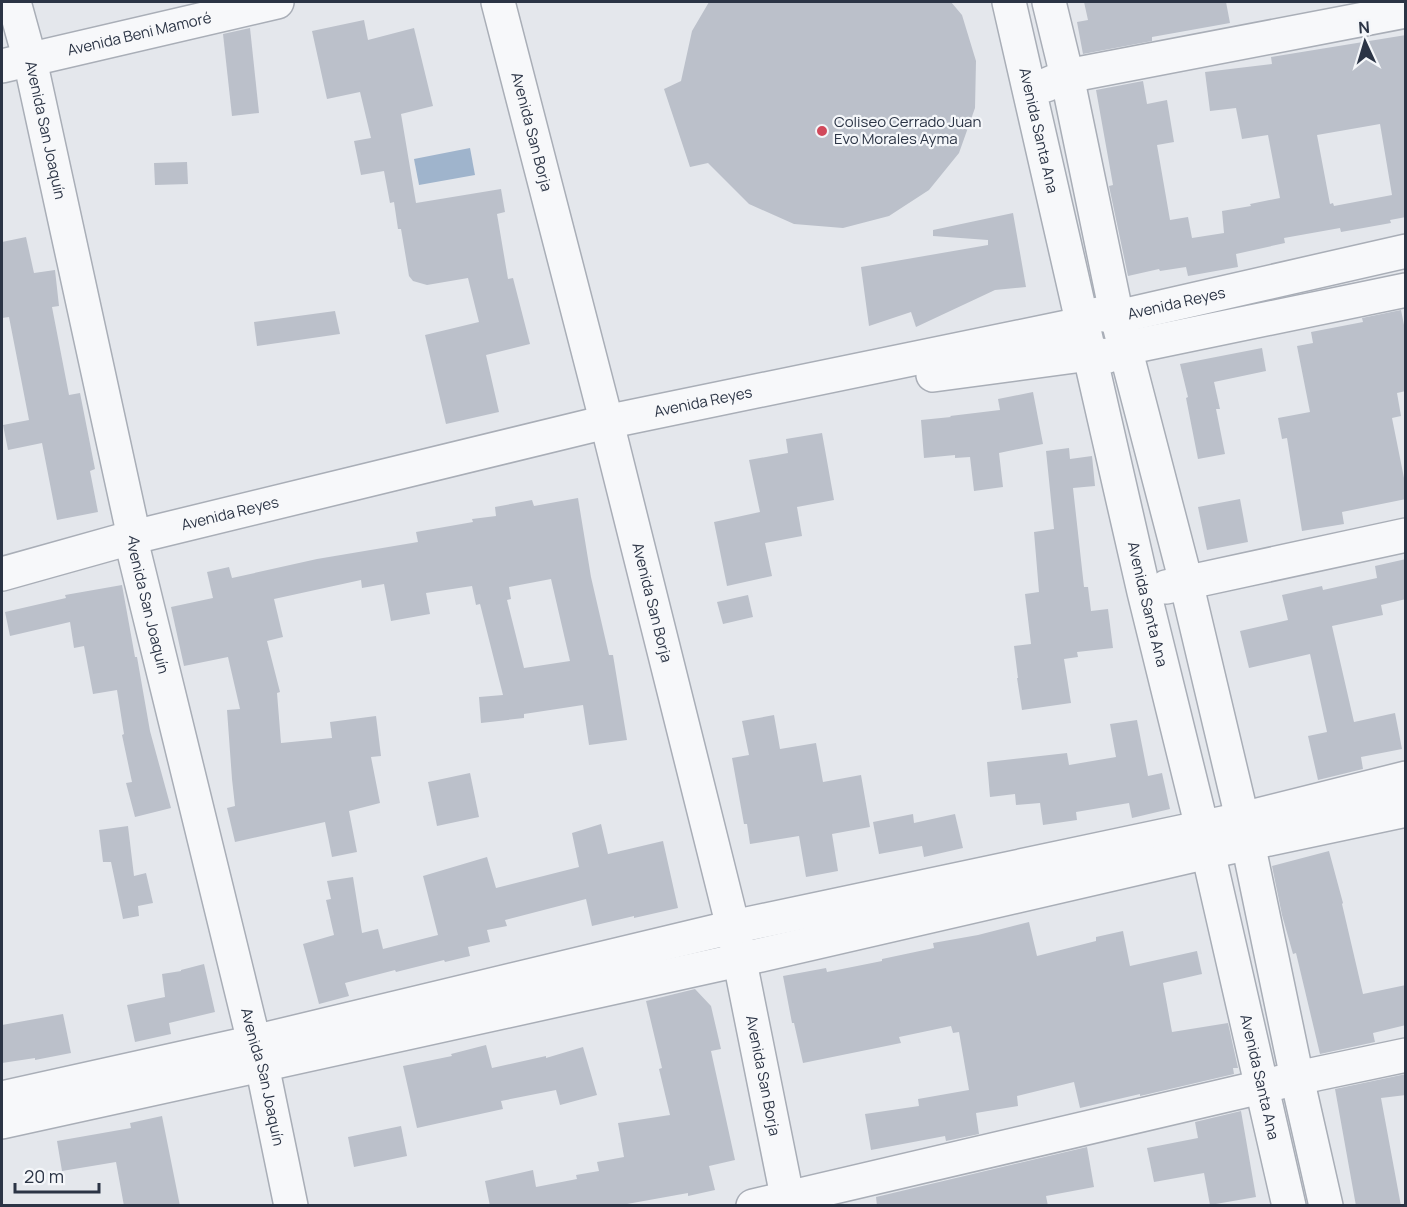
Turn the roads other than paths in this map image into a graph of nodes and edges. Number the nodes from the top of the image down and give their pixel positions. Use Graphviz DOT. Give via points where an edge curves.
graph roads {
  1 [pos="14,2"];
  2 [pos="277,2"];
  3 [pos="498,2"];
  4 [pos="1009,2"];
  5 [pos="1049,2"];
  6 [pos="1406,11"];
  7 [pos="16,63"];
  8 [pos="1067,76"];
  9 [pos="1030,92"];
  10 [pos="1406,251"];
  11 [pos="1406,290"];
  12 [pos="1121,332"];
  13 [pos="1086,339"];
  14 [pos="608,430"];
  15 [pos="1406,535"];
  16 [pos="134,543"];
  17 [pos="2,574"];
  18 [pos="1186,582"];
  19 [pos="2,586"];
  20 [pos="1144,592"];
  21 [pos="1406,778"];
  22 [pos="1406,810"];
  23 [pos="1245,831"];
  24 [pos="1205,839"];
  25 [pos="733,927"];
  26 [pos="739,960"];
  27 [pos="258,1054"];
  28 [pos="1406,1055"];
  29 [pos="1297,1078"];
  30 [pos="1261,1087"];
  31 [pos="2,1098"];
  32 [pos="2,1122"];
  33 [pos="788,1202"];
  34 [pos="291,1206"];
  35 [pos="753,1206"];
  36 [pos="1289,1206"];
  37 [pos="1326,1206"];
  1 -- 7 [label="street, Avenida San Joaquín"];
  2 -- 7 [label="street, Avenida Beni Mamoré"];
  3 -- 14 [label="street, Avenida San Borja"];
  4 -- 9 [label="street, Avenida Santa Ana"];
  5 -- 8 [label="street"];
  6 -- 8 [label="street"];
  7 -- 16 [label="street, Avenida San Joaquín"];
  8 -- 9 [label="street"];
  8 -- 12 [label="street"];
  9 -- 13 [label="street, Avenida Santa Ana"];
  10 -- 12 [label="street, Avenida Reyes"];
  11 -- 12 [label="street, Avenida Reyes"];
  12 -- 13 [label="street, Avenida Reyes" via="1098,314"];
  12 -- 18 [label="street"];
  13 -- 14 [label="street, Avenida Reyes"];
  13 -- 20 [label="street, Avenida Santa Ana"];
  14 -- 16 [label="street, Avenida Reyes"];
  14 -- 25 [label="street, Avenida San Borja"];
  15 -- 18 [label="street"];
  16 -- 17 [label="street, Avenida Reyes"];
  16 -- 19 [label="street, Avenida Reyes"];
  16 -- 27 [label="street, Avenida San Joaquín"];
  18 -- 20 [label="street"];
  18 -- 23 [label="street"];
  20 -- 24 [label="street, Avenida Santa Ana"];
  21 -- 23 [label="street"];
  22 -- 23 [label="street"];
  23 -- 24 [label="street"];
  23 -- 29 [label="street"];
  24 -- 25 [label="street"];
  24 -- 26 [label="street"];
  24 -- 30 [label="street, Avenida Santa Ana"];
  25 -- 26 [label="street, Avenida San Borja"];
  25 -- 27 [label="street"];
  26 -- 27 [label="street"];
  26 -- 33 [label="street, Avenida San Borja"];
  27 -- 31 [label="street"];
  27 -- 32 [label="street"];
  27 -- 34 [label="street, Avenida San Joaquín"];
  28 -- 29 [label="street"];
  29 -- 30 [label="street"];
  29 -- 37 [label="street"];
  30 -- 33 [label="street"];
  30 -- 36 [label="street, Avenida Santa Ana"];
  33 -- 35 [label="street"];
}
